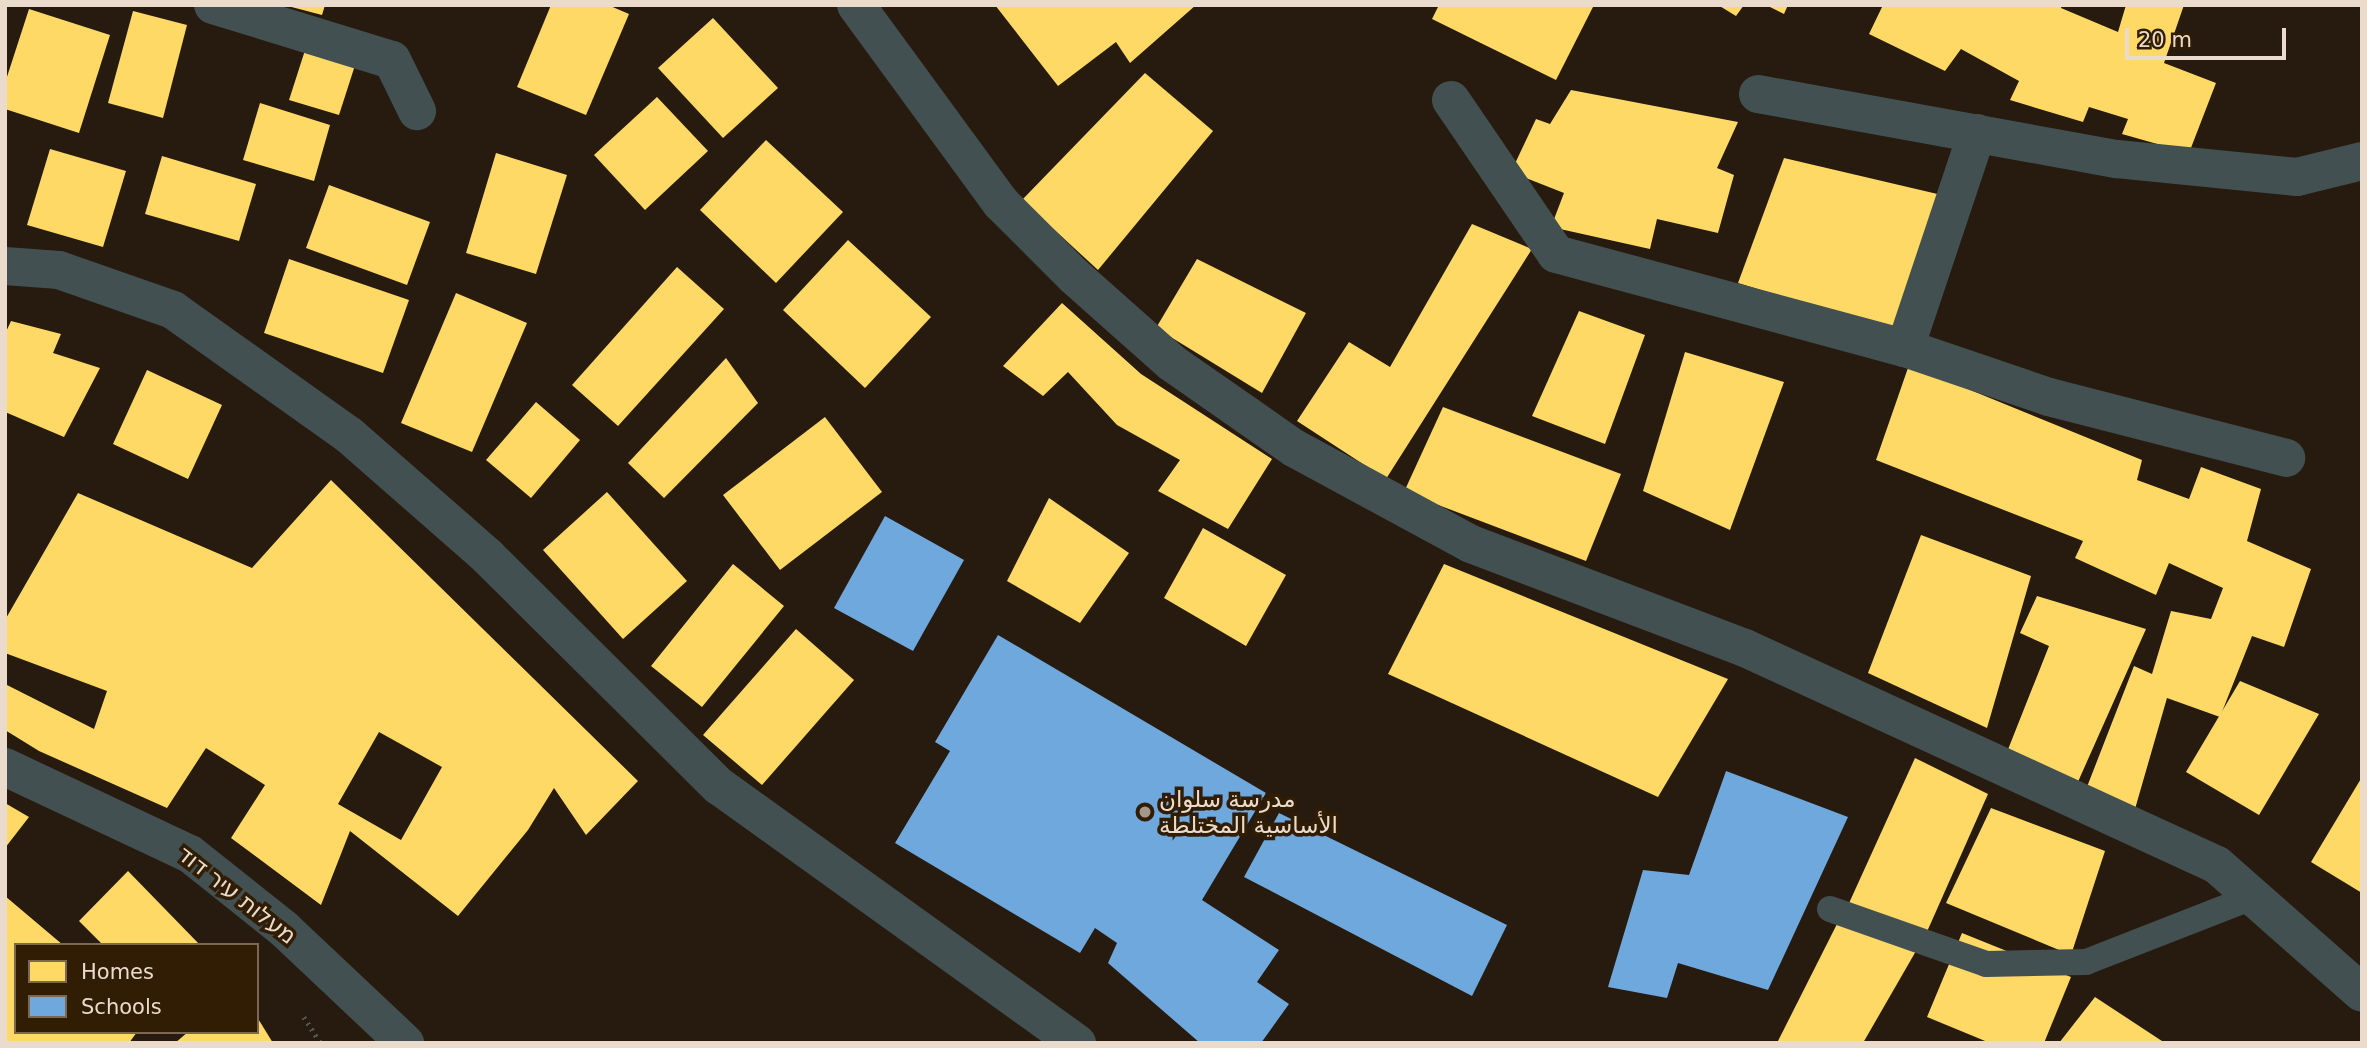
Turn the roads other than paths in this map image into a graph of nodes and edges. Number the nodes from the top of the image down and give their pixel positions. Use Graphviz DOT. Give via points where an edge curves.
graph roads {
  1 [pos="213,5"];
  2 [pos="856,5"];
  3 [pos="1758,94"];
  4 [pos="1451,100"];
  5 [pos="417,111"];
  6 [pos="1977,133"];
  7 [pos="2362,161"];
  8 [pos="5,266"];
  9 [pos="1905,348"];
  10 [pos="2286,458"];
  11 [pos="5,767"];
  12 [pos="2253,897"];
  13 [pos="1830,909"];
  14 [pos="2362,993"];
  15 [pos="405,1043"];
  16 [pos="1077,1043"];
  1 -- 5 [label="street" via="392,61"];
  2 -- 12 [label="street" via="1001,203 1172,363 1294,449 1471,544 1745,648 2217,865"];
  3 -- 6 [label="street"];
  4 -- 9 [label="street" via="1556,254"];
  6 -- 7 [label="street" via="2117,159 2297,177"];
  6 -- 9 [label="street"];
  8 -- 16 [label="street" via="59,270 173,310 349,435 486,556 719,786"];
  9 -- 10 [label="street" via="2049,397"];
  11 -- 15 [label="street, מעלות עיר דוד" via="190,854 283,928"];
  12 -- 13 [label="lane" via="2086,962 1986,964"];
  12 -- 14 [label="street"];
}
